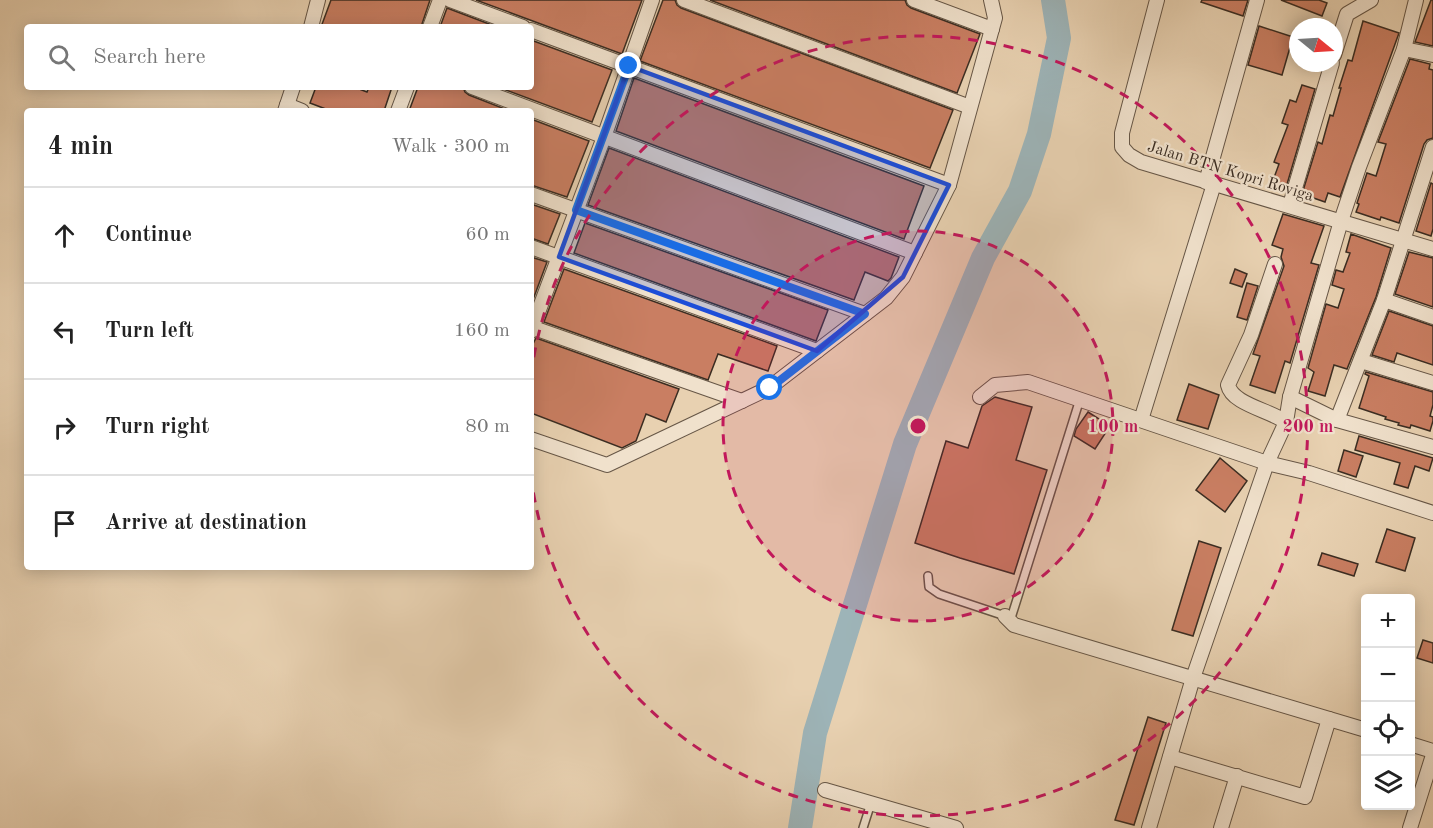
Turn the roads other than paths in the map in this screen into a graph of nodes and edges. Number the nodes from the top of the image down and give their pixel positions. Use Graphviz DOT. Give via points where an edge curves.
graph roads {
  1 [pos="318,0"];
  2 [pos="440,0"];
  3 [pos="450,0"];
  4 [pos="652,0"];
  5 [pos="684,0"];
  6 [pos="914,0"];
  7 [pos="991,0"];
  8 [pos="1157,0"];
  9 [pos="1257,0"];
  10 [pos="1371,0"];
  11 [pos="1416,0"];
  12 [pos="313,24"];
  13 [pos="431,24"];
  14 [pos="515,24"];
  15 [pos="1343,27"];
  16 [pos="992,29"];
  17 [pos="534,31"];
  18 [pos="1404,49"];
  19 [pos="1433,55"];
  20 [pos="629,66"];
  21 [pos="1329,72"];
  22 [pos="291,90"];
  23 [pos="406,90"];
  24 [pos="480,90"];
  25 [pos="970,107"];
  26 [pos="286,108"];
  27 [pos="399,108"];
  28 [pos="529,108"];
  29 [pos="534,110"];
  30 [pos="604,136"];
  31 [pos="1433,147"];
  32 [pos="1428,180"];
  33 [pos="1210,183"];
  34 [pos="949,185"];
  35 [pos="534,195"];
  36 [pos="1290,205"];
  37 [pos="576,210"];
  38 [pos="1341,221"];
  39 [pos="1403,240"];
  40 [pos="534,247"];
  41 [pos="1433,249"];
  42 [pos="915,253"];
  43 [pos="559,257"];
  44 [pos="1275,264"];
  45 [pos="1384,300"];
  46 [pos="865,314"];
  47 [pos="1433,317"];
  48 [pos="534,321"];
  49 [pos="534,330"];
  50 [pos="817,351"];
  51 [pos="1361,361"];
  52 [pos="1433,383"];
  53 [pos="1290,397"];
  54 [pos="980,398"];
  55 [pos="1080,399"];
  56 [pos="742,401"];
  57 [pos="1141,420"];
  58 [pos="1337,420"];
  59 [pos="1286,422"];
  60 [pos="534,441"];
  61 [pos="1433,447"];
  62 [pos="1267,463"];
  63 [pos="1433,513"];
  64 [pos="928,576"];
  65 [pos="1005,616"];
  66 [pos="1193,678"];
  67 [pos="1329,719"];
  68 [pos="1361,729"];
  69 [pos="1415,746"];
  70 [pos="1433,753"];
  71 [pos="1170,757"];
  72 [pos="1238,776"];
  73 [pos="825,790"];
  74 [pos="871,803"];
  75 [pos="863,828"];
  76 [pos="956,828"];
  77 [pos="1149,828"];
  78 [pos="1221,828"];
  79 [pos="1410,828"];
  1 -- 12 [label="street"];
  2 -- 13 [label="street"];
  3 -- 14 [label="street"];
  4 -- 20 [label="street"];
  5 -- 25 [label="street"];
  6 -- 16 [label="street"];
  7 -- 16 [label="street" via="995,18"];
  8 -- 33 [label="street, Jalan BTN Kopri Roviga" via="1122,133 1122,147 1141,162"];
  9 -- 33 [label="street"];
  10 -- 15 [label="street" via="1347,14"];
  11 -- 18 [label="street"];
  16 -- 25 [label="street"];
  17 -- 20 [label="street"];
  18 -- 19 [label="street"];
  18 -- 38 [label="street"];
  20 -- 30 [label="street"];
  20 -- 34 [label="street"];
  21 -- 36 [label="street"];
  22 -- 26 [label="street"];
  23 -- 27 [label="street"];
  24 -- 28 [label="street"];
  25 -- 34 [label="street"];
  29 -- 30 [label="street"];
  30 -- 37 [label="street"];
  30 -- 42 [label="street"];
  31 -- 32 [label="street"];
  32 -- 39 [label="street"];
  33 -- 36 [label="street, Jalan BTN Kopri Roviga"];
  33 -- 57 [label="street"];
  34 -- 42 [label="street"];
  35 -- 37 [label="street"];
  36 -- 38 [label="street, Jalan BTN Kopri Roviga"];
  37 -- 43 [label="street"];
  37 -- 46 [label="street"];
  38 -- 39 [label="street, Jalan BTN Kopri Roviga"];
  38 -- 53 [label="street"];
  39 -- 41 [label="street, Jalan BTN Kopri Roviga"];
  39 -- 45 [label="street"];
  40 -- 43 [label="street"];
  42 -- 46 [label="street" via="892,291"];
  43 -- 48 [label="street"];
  43 -- 50 [label="street"];
  44 -- 59 [label="street" via="1251,335 1228,385 1237,399"];
  45 -- 47 [label="street"];
  45 -- 51 [label="street"];
  46 -- 50 [label="street"];
  49 -- 56 [label="street"];
  50 -- 56 [label="street" via="770,388"];
  51 -- 52 [label="street"];
  51 -- 58 [label="street"];
  53 -- 58 [label="street"];
  53 -- 59 [label="street"];
  54 -- 55 [label="street" via="995,385 1028,382"];
  55 -- 57 [label="street"];
  55 -- 65 [label="lane" via="1015,609 1012,615"];
  56 -- 60 [label="street" via="607,465"];
  57 -- 62 [label="street"];
  58 -- 61 [label="street"];
  59 -- 62 [label="street"];
  62 -- 63 [label="street"];
  62 -- 66 [label="street"];
  64 -- 65 [label="lane" via="929,587 939,594"];
  65 -- 66 [label="street" via="1014,625"];
  66 -- 67 [label="street"];
  66 -- 71 [label="street"];
  67 -- 68 [label="street"];
  67 -- 72 [label="street" via="1305,797"];
  69 -- 70 [label="street"];
  70 -- 79 [label="street"];
  71 -- 72 [label="street"];
  71 -- 77 [label="street"];
  72 -- 78 [label="street"];
  73 -- 74 [label="street"];
  74 -- 75 [label="lane"];
  74 -- 76 [label="street"];
}
